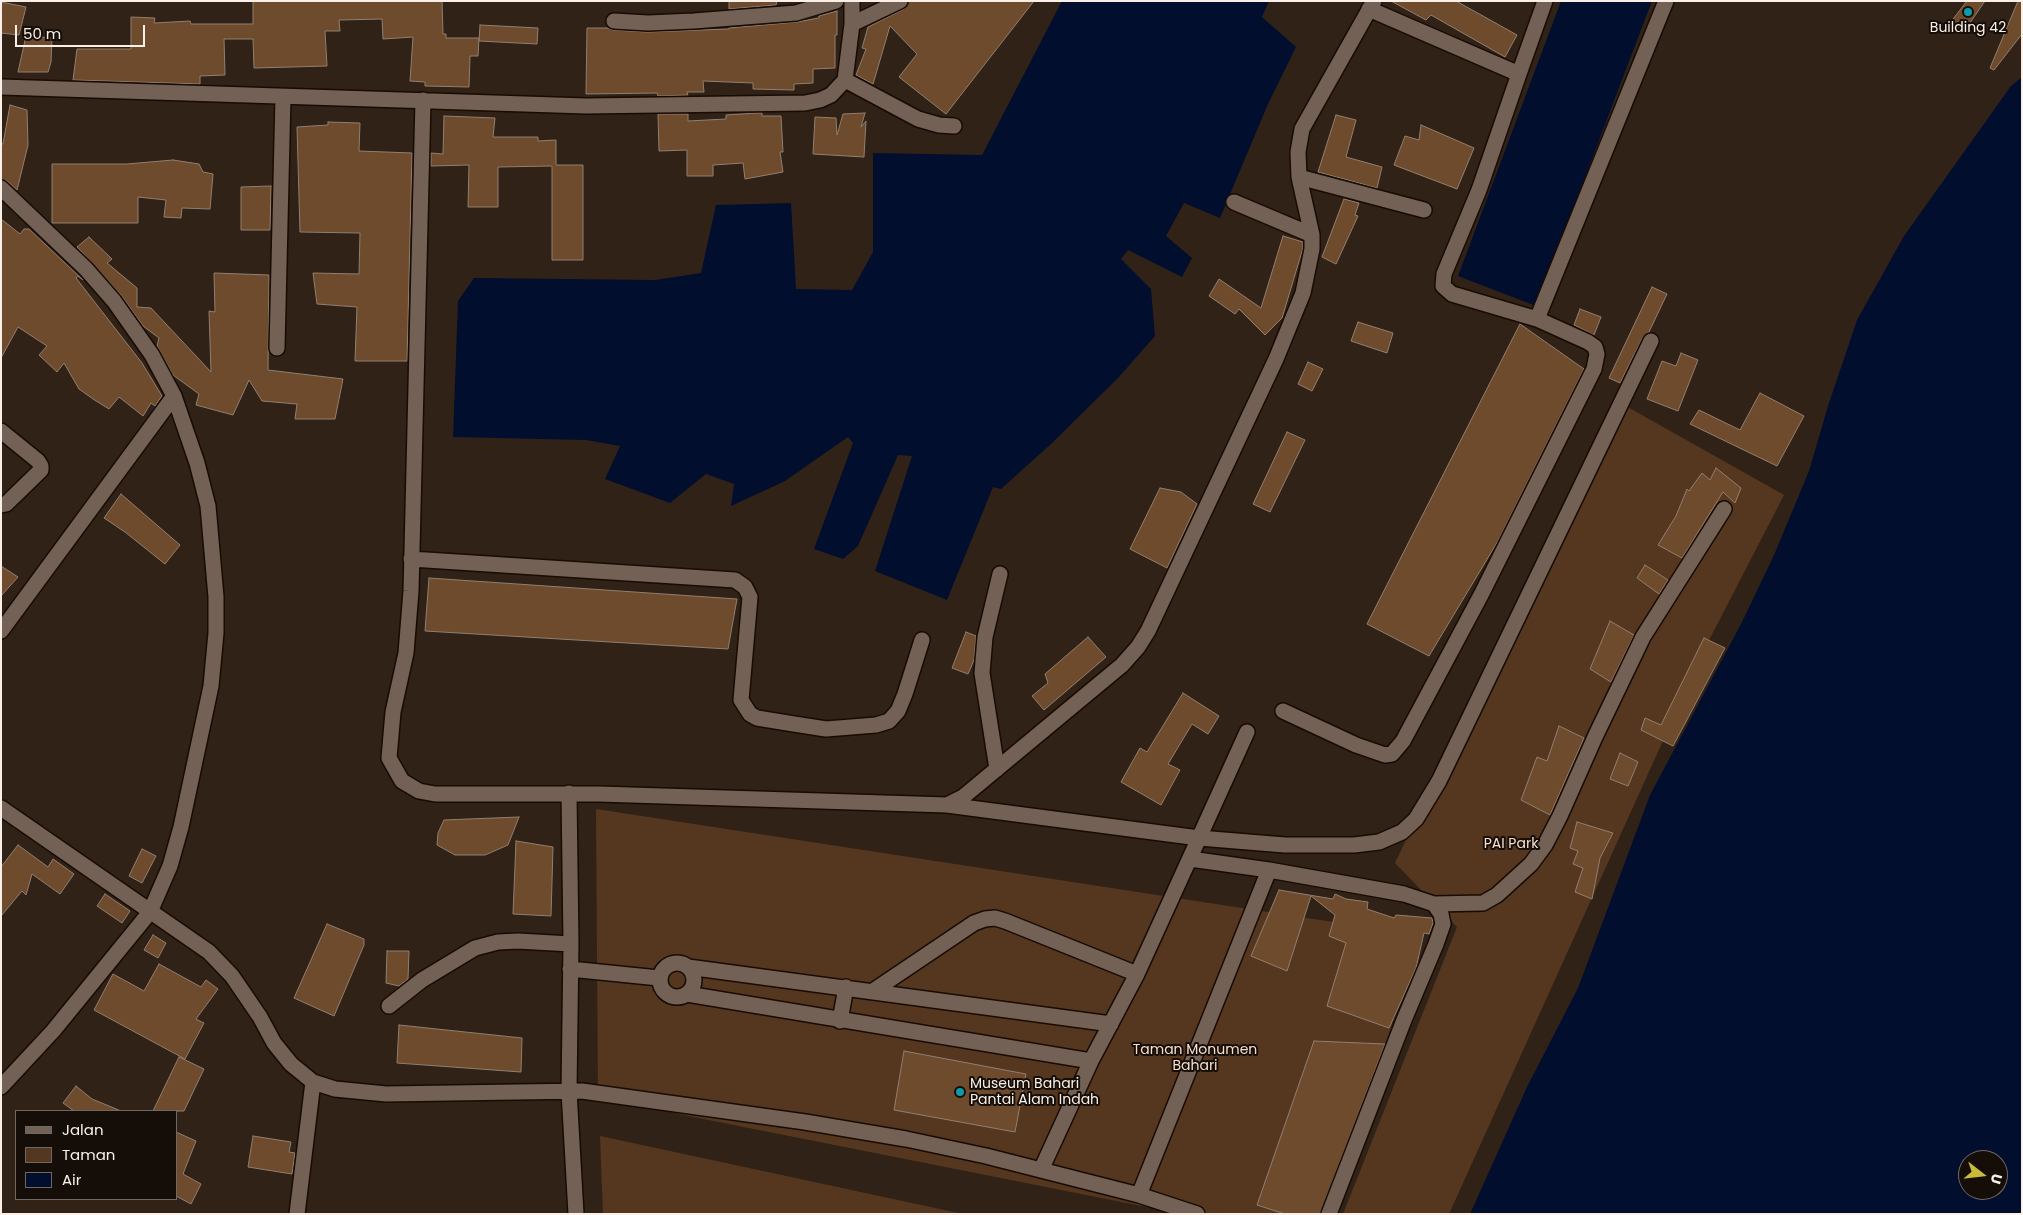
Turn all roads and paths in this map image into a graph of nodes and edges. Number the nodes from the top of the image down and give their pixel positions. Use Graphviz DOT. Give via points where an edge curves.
graph roads {
  1 [pos="836,1"];
  2 [pos="852,1"];
  3 [pos="900,1"];
  4 [pos="1545,1"];
  5 [pos="1666,1"];
  6 [pos="1371,5"];
  7 [pos="614,22"];
  8 [pos="852,24"];
  9 [pos="1519,74"];
  10 [pos="845,80"];
  11 [pos="1,87"];
  12 [pos="283,97"];
  13 [pos="423,100"];
  14 [pos="954,126"];
  15 [pos="1299,178"];
  16 [pos="1,188"];
  17 [pos="1234,202"];
  18 [pos="1424,210"];
  19 [pos="1312,235"];
  20 [pos="1537,319"];
  21 [pos="1651,341"];
  22 [pos="277,348"];
  23 [pos="174,396"];
  24 [pos="1,431"];
  25 [pos="1,505"];
  26 [pos="1724,509"];
  27 [pos="411,559"];
  28 [pos="1000,574"];
  29 [pos="1,631"];
  30 [pos="922,640"];
  31 [pos="1284,711"];
  32 [pos="1247,732"];
  33 [pos="997,769"];
  34 [pos="569,793"];
  35 [pos="947,805"];
  36 [pos="1,808"];
  37 [pos="1199,838"];
  38 [pos="1190,859"];
  39 [pos="1269,870"];
  40 [pos="1434,904"];
  41 [pos="150,912"];
  42 [pos="571,944"];
  43 [pos="688,967"];
  44 [pos="570,969"];
  45 [pos="1137,974"];
  46 [pos="659,978"];
  47 [pos="846,987"];
  48 [pos="873,991"];
  49 [pos="687,994"];
  50 [pos="389,1006"];
  51 [pos="840,1021"];
  52 [pos="1111,1024"];
  53 [pos="1091,1062"];
  54 [pos="312,1082"];
  55 [pos="1,1087"];
  56 [pos="570,1091"];
  57 [pos="1041,1170"];
  58 [pos="1139,1195"];
  59 [pos="297,1214"];
  60 [pos="576,1214"];
  61 [pos="1197,1214"];
  62 [pos="1329,1214"];
  1 -- 7 [label="street" via="796,13 694,21"];
  2 -- 8 [label="street"];
  3 -- 8 [label="street"];
  4 -- 9 [label="street"];
  5 -- 20 [label="street"];
  6 -- 9 [label="street"];
  6 -- 15 [label="street" via="1302,129 1298,152"];
  8 -- 10 [label="street"];
  9 -- 20 [label="street" via="1479,190 1444,274 1443,286 1452,294"];
  10 -- 13 [label="street" via="831,95 805,103 586,106"];
  10 -- 14 [label="street" via="918,119"];
  11 -- 12 [label="street"];
  12 -- 13 [label="street"];
  12 -- 22 [label="street"];
  13 -- 27 [label="street"];
  15 -- 18 [label="street"];
  15 -- 19 [label="street"];
  16 -- 23 [label="street" via="86,269 114,301 152,355"];
  17 -- 19 [label="street"];
  19 -- 33 [label="street" via="1303,293 1280,351 1138,648"];
  20 -- 31 [label="street" via="1595,347 1594,369 1481,595 1403,741 1392,754 1385,755"];
  21 -- 37 [label="street" via="1469,720 1416,819 1402,832 1380,842 1354,845 1285,846"];
  23 -- 29 [label="street"];
  23 -- 41 [label="street" via="208,506 216,633 211,686 181,827 170,866"];
  24 -- 25 [label="street" via="41,466 6,504"];
  26 -- 40 [label="street" via="1643,637 1545,845 1515,880 1483,903"];
  27 -- 30 [label="street" via="735,580 745,587 750,597 742,700 746,709 757,718 794,724 826,729 889,721 898,711 905,694"];
  27 -- 34 [label="street" via="408,630 389,758 402,781 418,791 435,794"];
  28 -- 33 [label="street" via="985,637 982,673"];
  32 -- 37 [label="street"];
  33 -- 35 [label="street" via="963,797"];
  34 -- 35 [label="street"];
  34 -- 42 [label="street"];
  35 -- 37 [label="street"];
  36 -- 41 [label="street"];
  37 -- 38 [label="street"];
  38 -- 39 [label="street"];
  38 -- 45 [label="street"];
  39 -- 40 [label="street" via="1404,894"];
  39 -- 58 [label="street"];
  40 -- 62 [label="street" via="1443,924"];
  41 -- 54 [label="street" via="209,952 221,964 250,1002 274,1043"];
  41 -- 55 [label="street" via="53,1030"];
  42 -- 44 [label="street"];
  42 -- 50 [label="street" via="518,940 475,948 422,980"];
  43 -- 46 [label="street" via="670,964 662,970"];
  43 -- 47 [label="street"];
  43 -- 49 [label="street" via="694,980"];
  44 -- 46 [label="street"];
  44 -- 56 [label="street"];
  45 -- 48 [label="street" via="995,918 974,923"];
  45 -- 52 [label="street"];
  46 -- 49 [label="street" via="664,993 680,998"];
  47 -- 48 [label="street"];
  47 -- 51 [label="street"];
  48 -- 52 [label="street"];
  49 -- 51 [label="street"];
  51 -- 53 [label="street"];
  52 -- 53 [label="street"];
  53 -- 57 [label="street"];
  54 -- 56 [label="street" via="335,1089 386,1094"];
  54 -- 59 [label="street"];
  56 -- 57 [label="street" via="805,1122 906,1139"];
  56 -- 60 [label="street"];
  57 -- 58 [label="street"];
  58 -- 61 [label="street"];
}
